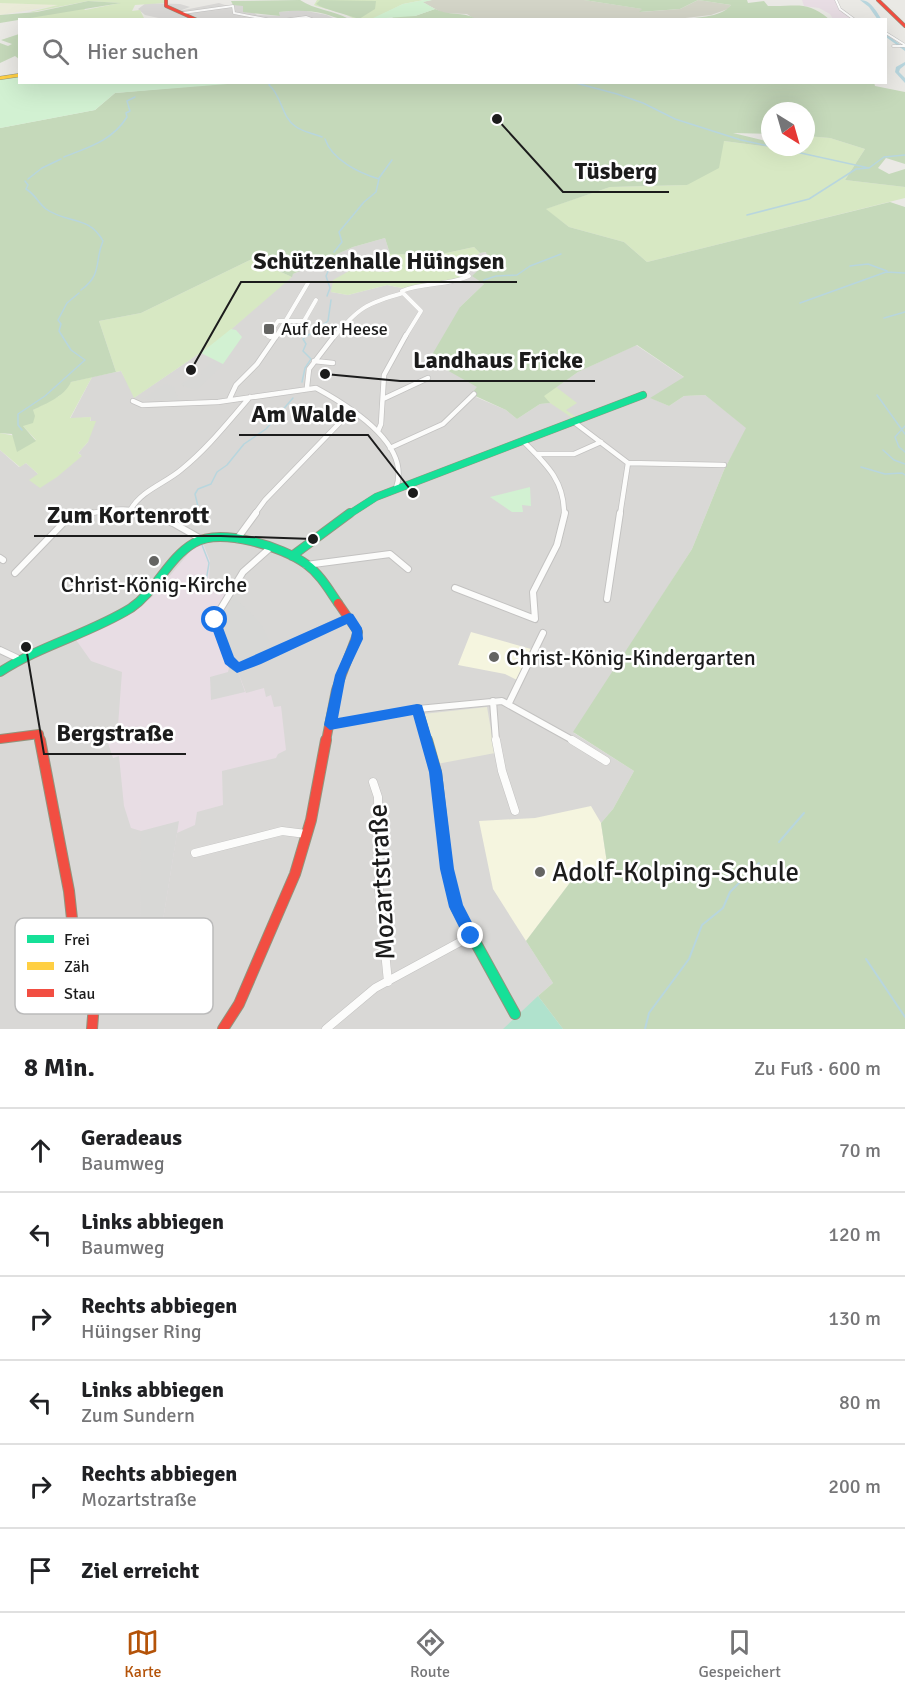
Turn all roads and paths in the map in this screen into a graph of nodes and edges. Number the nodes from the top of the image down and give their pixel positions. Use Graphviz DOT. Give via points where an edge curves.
graph roads {
  1 [pos="166,0"];
  2 [pos="836,0"];
  3 [pos="878,0"];
  4 [pos="183,13"];
  5 [pos="193,18"];
  6 [pos="260,18"];
  7 [pos="852,18"];
  8 [pos="905,26"];
  9 [pos="887,34"];
  10 [pos="893,46"];
  11 [pos="903,46"];
  12 [pos="18,75"];
  13 [pos="0,78"];
  14 [pos="469,276"];
  15 [pos="308,283"];
  16 [pos="403,293"];
  17 [pos="316,300"];
  18 [pos="284,321"];
  19 [pos="314,361"];
  20 [pos="333,363"];
  21 [pos="428,378"];
  22 [pos="307,387"];
  23 [pos="474,394"];
  24 [pos="643,395"];
  25 [pos="250,397"];
  26 [pos="383,399"];
  27 [pos="229,400"];
  28 [pos="133,401"];
  29 [pos="351,411"];
  30 [pos="573,422"];
  31 [pos="378,431"];
  32 [pos="524,442"];
  33 [pos="601,442"];
  34 [pos="390,448"];
  35 [pos="536,454"];
  36 [pos="628,463"];
  37 [pos="724,465"];
  38 [pos="396,488"];
  39 [pos="131,509"];
  40 [pos="201,539"];
  41 [pos="237,540"];
  42 [pos="270,548"];
  43 [pos="292,556"];
  44 [pos="306,565"];
  45 [pos="408,569"];
  46 [pos="15,573"];
  47 [pos="455,588"];
  48 [pos="607,599"];
  49 [pos="349,618"];
  50 [pos="543,633"];
  51 [pos="0,650"];
  52 [pos="17,658"];
  53 [pos="0,672"];
  54 [pos="493,701"];
  55 [pos="509,703"];
  56 [pos="417,709"];
  57 [pos="330,725"];
  58 [pos="0,739"];
  59 [pos="606,761"];
  60 [pos="373,782"];
  61 [pos="514,811"];
  62 [pos="308,834"];
  63 [pos="195,853"];
  64 [pos="72,918"];
  65 [pos="471,936"];
  66 [pos="388,982"];
  67 [pos="93,1014"];
  68 [pos="515,1014"];
  69 [pos="92,1029"];
  70 [pos="223,1029"];
  71 [pos="326,1029"];
  1 -- 4 [label="street" via="166,6"];
  2 -- 7 [label="street" via="840,9"];
  3 -- 8 [label="street"];
  4 -- 5 [label="street"];
  4 -- 6 [label="street" via="233,6 234,13"];
  9 -- 11 [label="street"];
  10 -- 11 [label="street"];
  12 -- 13 [label="street"];
  14 -- 16 [label="street" via="410,287"];
  15 -- 18 [label="street"];
  16 -- 19 [label="street" via="374,301 353,314"];
  16 -- 26 [label="street" via="422,311 391,359 384,375"];
  17 -- 18 [label="street" via="304,321"];
  18 -- 27 [label="street" via="278,321 267,336 275,338 232,390"];
  19 -- 20 [label="street"];
  19 -- 22 [label="street"];
  21 -- 26 [label="street"];
  22 -- 25 [label="street"];
  22 -- 29 [label="street" via="319,389"];
  23 -- 34 [label="street" via="443,424"];
  24 -- 30 [label="street"];
  25 -- 27 [label="street"];
  25 -- 39 [label="street" via="185,466 134,501"];
  26 -- 31 [label="street"];
  27 -- 28 [label="street" via="165,405"];
  29 -- 31 [label="street"];
  29 -- 41 [label="street" via="265,500"];
  30 -- 32 [label="street"];
  30 -- 33 [label="street"];
  31 -- 34 [label="street"];
  32 -- 35 [label="street"];
  32 -- 38 [label="street"];
  33 -- 35 [label="street" via="574,454"];
  33 -- 36 [label="street"];
  34 -- 38 [label="street" via="400,469"];
  35 -- 47 [label="street" via="562,489 564,518 558,544 534,589 536,619"];
  36 -- 37 [label="street"];
  36 -- 48 [label="street"];
  38 -- 43 [label="street" via="354,508"];
  39 -- 40 [label="street" via="173,523"];
  39 -- 46 [label="street" via="70,516"];
  40 -- 41 [label="street"];
  40 -- 52 [label="street" via="147,596"];
  41 -- 42 [label="street"];
  42 -- 43 [label="street"];
  42 -- 49 [label="street" via="243,572 215,618 232,665 242,667"];
  43 -- 44 [label="street"];
  44 -- 45 [label="street" via="390,554"];
  44 -- 49 [label="street"];
  49 -- 57 [label="street" via="358,632 357,639 338,682"];
  50 -- 55 [label="street"];
  51 -- 52 [label="street"];
  52 -- 53 [label="street"];
  54 -- 55 [label="street"];
  54 -- 56 [label="street"];
  54 -- 61 [label="street" via="499,756"];
  55 -- 59 [label="street"];
  56 -- 57 [label="street"];
  56 -- 65 [label="street" via="436,772 447,869 456,907"];
  57 -- 62 [label="street"];
  58 -- 64 [label="street" via="39,734"];
  60 -- 66 [label="street, Mozartstraße" via="378,797 380,932"];
  62 -- 63 [label="street" via="282,831"];
  62 -- 70 [label="street" via="259,960"];
  65 -- 66 [label="street, Mozartstraße"];
  65 -- 68 [label="street"];
  66 -- 71 [label="street, Mozartstraße"];
  67 -- 69 [label="street"];
}
